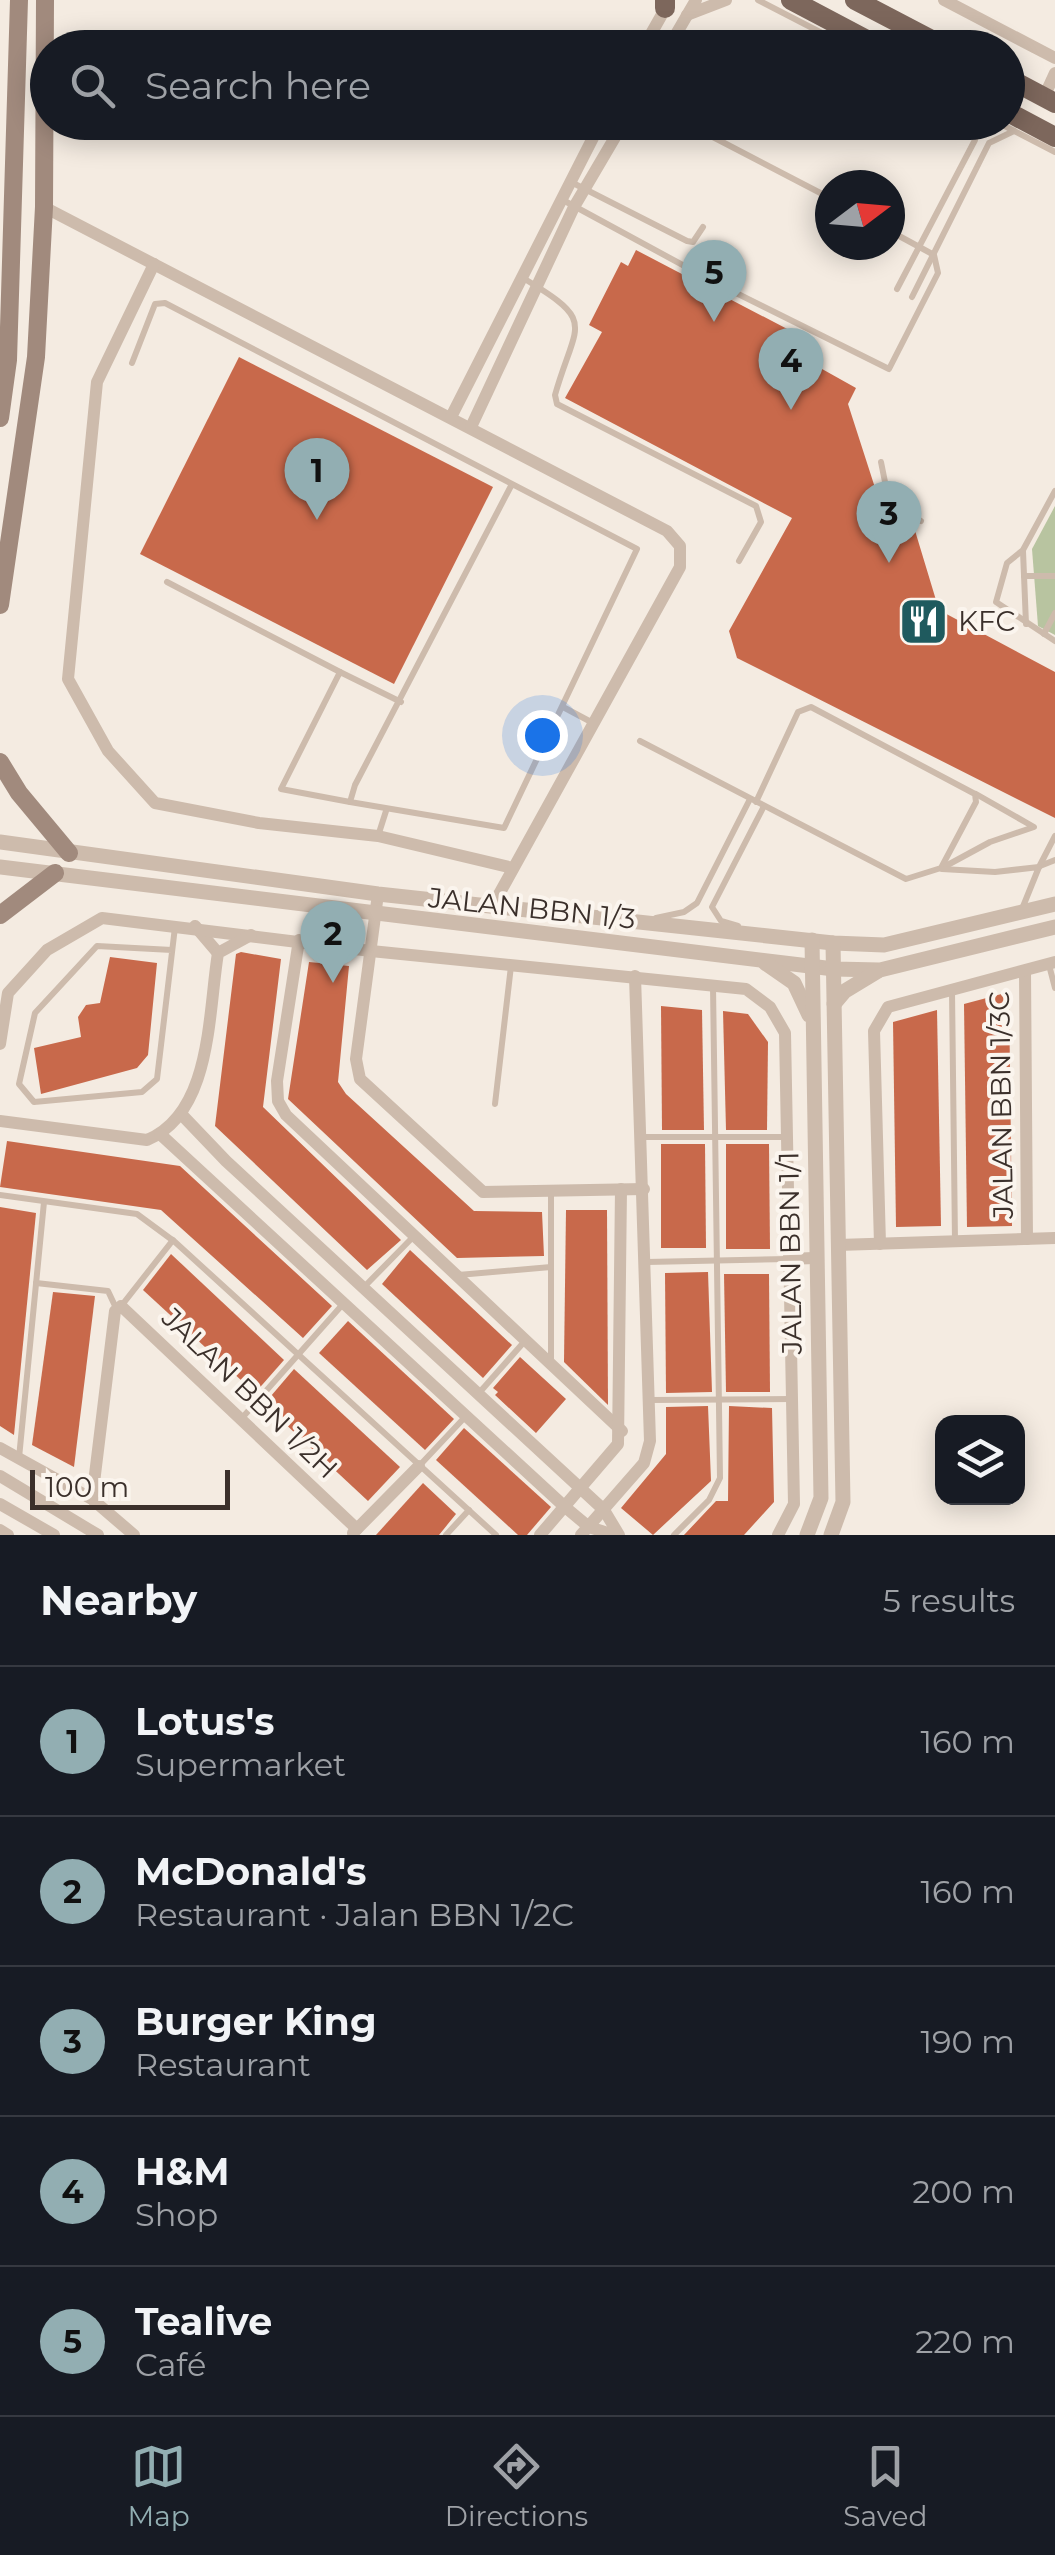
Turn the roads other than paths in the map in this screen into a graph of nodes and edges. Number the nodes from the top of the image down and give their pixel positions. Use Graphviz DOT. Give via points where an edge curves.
graph roads {
  1 [pos="19,0"];
  2 [pos="45,0"];
  3 [pos="696,0"];
  4 [pos="726,0"];
  5 [pos="758,0"];
  6 [pos="791,0"];
  7 [pos="854,0"];
  8 [pos="944,0"];
  9 [pos="667,3"];
  10 [pos="687,14"];
  11 [pos="45,30"];
  12 [pos="653,30"];
  13 [pos="678,30"];
  14 [pos="816,30"];
  15 [pos="848,30"];
  16 [pos="913,30"];
  17 [pos="1001,30"];
  18 [pos="1025,42"];
  19 [pos="1055,58"];
  20 [pos="1055,73"];
  21 [pos="1025,87"];
  22 [pos="1050,100"];
  23 [pos="1025,127"];
  24 [pos="1025,132"];
  25 [pos="1055,137"];
  26 [pos="44,140"];
  27 [pos="591,140"];
  28 [pos="613,140"];
  29 [pos="720,140"];
  30 [pos="975,140"];
  31 [pos="992,140"];
  32 [pos="1055,152"];
  33 [pos="568,181"];
  34 [pos="584,189"];
  35 [pos="815,190"];
  36 [pos="560,198"];
  37 [pos="44,207"];
  38 [pos="574,207"];
  39 [pos="703,227"];
  40 [pos="905,239"];
  41 [pos="920,247"];
  42 [pos="934,255"];
  43 [pos="154,264"];
  44 [pos="520,277"];
  45 [pos="537,287"];
  46 [pos="897,289"];
  47 [pos="912,297"];
  48 [pos="132,363"];
  49 [pos="451,417"];
  50 [pos="0,418"];
  51 [pos="471,427"];
  52 [pos="881,462"];
  53 [pos="512,484"];
  54 [pos="1055,491"];
  55 [pos="921,521"];
  56 [pos="1022,550"];
  57 [pos="739,561"];
  58 [pos="1024,576"];
  59 [pos="1055,576"];
  60 [pos="167,582"];
  61 [pos="0,605"];
  62 [pos="1055,613"];
  63 [pos="1026,625"];
  64 [pos="1044,634"];
  65 [pos="1055,641"];
  66 [pos="340,672"];
  67 [pos="401,702"];
  68 [pos="564,707"];
  69 [pos="594,723"];
  70 [pos="640,741"];
  71 [pos="0,762"];
  72 [pos="975,794"];
  73 [pos="350,802"];
  74 [pos="757,802"];
  75 [pos="386,811"];
  76 [pos="378,836"];
  77 [pos="1055,836"];
  78 [pos="0,842"];
  79 [pos="69,853"];
  80 [pos="1055,860"];
  81 [pos="1039,866"];
  82 [pos="0,867"];
  83 [pos="512,868"];
  84 [pos="941,868"];
  85 [pos="55,872"];
  86 [pos="378,894"];
  87 [pos="1055,904"];
  88 [pos="492,907"];
  89 [pos="1021,912"];
  90 [pos="0,915"];
  91 [pos="375,915"];
  92 [pos="630,921"];
  93 [pos="175,924"];
  94 [pos="195,926"];
  95 [pos="1055,927"];
  96 [pos="255,933"];
  97 [pos="552,936"];
  98 [pos="768,936"];
  99 [pos="298,940"];
  100 [pos="812,940"];
  101 [pos="833,943"];
  102 [pos="172,950"];
  103 [pos="370,951"];
  104 [pos="218,953"];
  105 [pos="758,958"];
  106 [pos="1052,963"];
  107 [pos="511,964"];
  108 [pos="813,968"];
  109 [pos="834,970"];
  110 [pos="880,970"];
  111 [pos="1024,970"];
  112 [pos="635,976"];
  113 [pos="713,985"];
  114 [pos="1055,988"];
  115 [pos="952,990"];
  116 [pos="834,1004"];
  117 [pos="813,1029"];
  118 [pos="0,1044"];
  119 [pos="494,1104"];
  120 [pos="184,1116"];
  121 [pos="0,1121"];
  122 [pos="160,1134"];
  123 [pos="641,1137"];
  124 [pos="718,1137"];
  125 [pos="787,1137"];
  126 [pos="644,1189"];
  127 [pos="621,1190"];
  128 [pos="551,1191"];
  129 [pos="0,1195"];
  130 [pos="44,1202"];
  131 [pos="414,1236"];
  132 [pos="1055,1238"];
  133 [pos="1028,1239"];
  134 [pos="173,1240"];
  135 [pos="955,1241"];
  136 [pos="880,1244"];
  137 [pos="838,1245"];
  138 [pos="814,1258"];
  139 [pos="788,1259"];
  140 [pos="719,1260"];
  141 [pos="645,1262"];
  142 [pos="551,1267"];
  143 [pos="456,1276"];
  144 [pos="36,1282"];
  145 [pos="364,1287"];
  146 [pos="344,1303"];
  147 [pos="119,1307"];
  148 [pos="524,1342"];
  149 [pos="296,1355"];
  150 [pos="551,1368"];
  151 [pos="477,1395"];
  152 [pos="722,1399"];
  153 [pos="792,1399"];
  154 [pos="649,1400"];
  155 [pos="466,1416"];
  156 [pos="242,1418"];
  157 [pos="622,1431"];
  158 [pos="0,1448"];
  159 [pos="19,1459"];
  160 [pos="419,1466"];
  161 [pos="0,1476"];
  162 [pos="581,1489"];
  163 [pos="92,1498"];
  164 [pos="0,1504"];
  165 [pos="565,1507"];
  166 [pos="468,1510"];
  167 [pos="604,1510"];
  168 [pos="0,1530"];
  169 [pos="585,1531"];
  170 [pos="354,1532"];
  171 [pos="8,1535"];
  172 [pos="54,1535"];
  173 [pos="98,1535"];
  174 [pos="134,1535"];
  175 [pos="446,1535"];
  176 [pos="496,1535"];
  177 [pos="540,1535"];
  178 [pos="616,1535"];
  179 [pos="674,1535"];
  180 [pos="778,1535"];
  181 [pos="807,1535"];
  182 [pos="830,1535"];
  1 -- 50 [label="main road" via="8,360"];
  2 -- 11 [label="main road"];
  3 -- 10 [label="street"];
  4 -- 10 [label="street"];
  5 -- 14 [label="lane"];
  6 -- 15 [label="main road"];
  7 -- 16 [label="main road"];
  8 -- 17 [label="street"];
  9 -- 12 [label="street"];
  10 -- 13 [label="street"];
  18 -- 19 [label="street"];
  20 -- 22 [label="street"];
  21 -- 22 [label="main road"];
  23 -- 25 [label="main road"];
  24 -- 32 [label="lane"];
  26 -- 37 [label="main road"];
  27 -- 33 [label="street"];
  28 -- 34 [label="street"];
  29 -- 35 [label="lane"];
  30 -- 41 [label="lane"];
  31 -- 42 [label="lane"];
  33 -- 34 [label="lane"];
  33 -- 36 [label="street"];
  34 -- 38 [label="street"];
  34 -- 39 [label="lane" via="688,241"];
  36 -- 38 [label="lane"];
  36 -- 44 [label="street"];
  37 -- 43 [label="street"];
  37 -- 61 [label="main road" via="36,356"];
  38 -- 42 [label="lane" via="889,369 938,274"];
  38 -- 45 [label="street"];
  40 -- 41 [label="lane"];
  41 -- 42 [label="lane"];
  41 -- 46 [label="lane"];
  42 -- 47 [label="lane"];
  43 -- 49 [label="street"];
  43 -- 76 [label="street" via="97,382 68,680 108,750 155,803"];
  44 -- 45 [label="lane"];
  44 -- 49 [label="street"];
  45 -- 51 [label="street"];
  45 -- 57 [label="lane" via="565,304 577,326 557,404 756,506 760,522"];
  48 -- 53 [label="lane" via="155,304 165,302"];
  49 -- 51 [label="street"];
  51 -- 69 [label="street" via="668,531 680,546 680,567"];
  52 -- 55 [label="lane" via="889,502"];
  53 -- 67 [label="lane"];
  53 -- 68 [label="lane" via="638,549"];
  54 -- 56 [label="lane"];
  56 -- 58 [label="lane"];
  56 -- 63 [label="lane" via="1007,564 996,602"];
  58 -- 59 [label="lane"];
  58 -- 63 [label="lane"];
  60 -- 66 [label="lane"];
  62 -- 64 [label="lane"];
  63 -- 64 [label="lane"];
  64 -- 65 [label="lane"];
  66 -- 67 [label="lane"];
  66 -- 73 [label="lane" via="281,789"];
  67 -- 73 [label="lane"];
  68 -- 69 [label="lane"];
  68 -- 75 [label="lane" via="504,828"];
  69 -- 83 [label="street"];
  70 -- 74 [label="lane"];
  71 -- 79 [label="main road"];
  72 -- 74 [label="lane" via="803,707"];
  72 -- 84 [label="lane"];
  72 -- 84 [label="lane" via="1034,827"];
  73 -- 75 [label="lane"];
  74 -- 84 [label="lane" via="906,879"];
  74 -- 92 [label="lane" via="696,903 684,912"];
  74 -- 98 [label="lane" via="712,907 722,921"];
  75 -- 76 [label="lane"];
  76 -- 83 [label="street"];
  77 -- 81 [label="lane"];
  78 -- 79 [label="street, JALAN BBN 1/3"];
  79 -- 86 [label="street, JALAN BBN 1/3"];
  80 -- 81 [label="lane"];
  81 -- 84 [label="lane" via="995,872"];
  81 -- 89 [label="lane"];
  82 -- 85 [label="street, JALAN BBN 1/3"];
  83 -- 88 [label="street"];
  85 -- 90 [label="main road"];
  85 -- 91 [label="street, JALAN BBN 1/3"];
  86 -- 88 [label="street, JALAN BBN 1/3"];
  86 -- 91 [label="street"];
  87 -- 89 [label="street, JALAN BBN 1/3"];
  88 -- 92 [label="street, JALAN BBN 1/3"];
  88 -- 97 [label="street" via="501,920"];
  89 -- 101 [label="street, JALAN BBN 1/3" via="884,945"];
  91 -- 97 [label="street, JALAN BBN 1/3"];
  91 -- 103 [label="street"];
  92 -- 98 [label="street, JALAN BBN 1/3"];
  93 -- 94 [label="street"];
  93 -- 102 [label="lane"];
  93 -- 118 [label="street" via="102,918 47,950 8,993"];
  94 -- 96 [label="street"];
  94 -- 104 [label="street"];
  95 -- 110 [label="street, JALAN BBN 1/3"];
  96 -- 99 [label="street"];
  96 -- 104 [label="street"];
  97 -- 105 [label="street, JALAN BBN 1/3"];
  98 -- 100 [label="street, JALAN BBN 1/3"];
  99 -- 103 [label="street"];
  99 -- 131 [label="street" via="278,1101"];
  100 -- 101 [label="street, JALAN BBN 1/3"];
  100 -- 108 [label="street, JALAN BBN 1/1"];
  101 -- 109 [label="street, JALAN BBN 1/1"];
  102 -- 102 [label="lane" via="97,946 35,1013 19,1084 34,1102 142,1092 157,1079"];
  103 -- 107 [label="street"];
  103 -- 128 [label="street" via="356,1059 360,1079 476,1188"];
  104 -- 120 [label="street" via="198,1079"];
  105 -- 108 [label="street, JALAN BBN 1/3"];
  105 -- 117 [label="street" via="794,983"];
  106 -- 111 [label="street"];
  106 -- 114 [label="lane"];
  107 -- 112 [label="street"];
  107 -- 119 [label="lane"];
  108 -- 109 [label="street, JALAN BBN 1/3"];
  108 -- 117 [label="street, JALAN BBN 1/1"];
  109 -- 110 [label="street, JALAN BBN 1/3"];
  109 -- 116 [label="street, JALAN BBN 1/1"];
  110 -- 116 [label="street"];
  111 -- 115 [label="street"];
  111 -- 133 [label="street, JALAN BBN 1/3C"];
  112 -- 113 [label="street"];
  112 -- 123 [label="street"];
  113 -- 124 [label="lane"];
  113 -- 125 [label="street" via="746,988 770,1006 785,1032"];
  115 -- 135 [label="lane"];
  115 -- 136 [label="street" via="888,1007 874,1031"];
  116 -- 137 [label="street, JALAN BBN 1/1"];
  117 -- 138 [label="street, JALAN BBN 1/1"];
  120 -- 122 [label="street"];
  120 -- 145 [label="street"];
  121 -- 122 [label="street" via="147,1140"];
  122 -- 146 [label="street"];
  123 -- 124 [label="lane"];
  123 -- 126 [label="street"];
  124 -- 125 [label="lane"];
  124 -- 140 [label="lane"];
  125 -- 139 [label="street"];
  126 -- 127 [label="street"];
  126 -- 141 [label="street"];
  127 -- 128 [label="street"];
  127 -- 157 [label="street"];
  128 -- 142 [label="lane"];
  129 -- 130 [label="lane"];
  130 -- 134 [label="lane" via="137,1214"];
  130 -- 144 [label="lane"];
  131 -- 143 [label="street"];
  131 -- 145 [label="lane"];
  132 -- 133 [label="street"];
  133 -- 135 [label="street"];
  134 -- 147 [label="lane"];
  134 -- 149 [label="lane"];
  135 -- 136 [label="street"];
  136 -- 137 [label="street"];
  137 -- 182 [label="street, JALAN BBN 1/1" via="842,1502"];
  138 -- 139 [label="street"];
  138 -- 181 [label="street, JALAN BBN 1/1" via="820,1498"];
  139 -- 140 [label="lane"];
  139 -- 153 [label="street"];
  140 -- 141 [label="lane"];
  140 -- 152 [label="lane"];
  141 -- 154 [label="street"];
  142 -- 143 [label="lane"];
  142 -- 150 [label="lane"];
  143 -- 148 [label="street"];
  144 -- 147 [label="lane" via="108,1292"];
  144 -- 159 [label="lane"];
  145 -- 151 [label="street"];
  146 -- 149 [label="lane"];
  146 -- 155 [label="street"];
  147 -- 156 [label="street, JALAN BBN 1/2H"];
  147 -- 163 [label="street"];
  148 -- 150 [label="street"];
  148 -- 151 [label="lane"];
  149 -- 156 [label="lane"];
  149 -- 160 [label="lane"];
  150 -- 157 [label="street"];
  151 -- 162 [label="street"];
  152 -- 153 [label="lane"];
  152 -- 154 [label="lane"];
  152 -- 179 [label="lane" via="720,1478 709,1500"];
  153 -- 180 [label="street" via="794,1504"];
  154 -- 167 [label="street" via="644,1463"];
  155 -- 160 [label="lane"];
  155 -- 165 [label="street"];
  156 -- 170 [label="street, JALAN BBN 1/2H"];
  157 -- 162 [label="street"];
  158 -- 159 [label="street"];
  159 -- 163 [label="street"];
  160 -- 166 [label="lane"];
  160 -- 170 [label="street"];
  161 -- 173 [label="street"];
  162 -- 165 [label="street"];
  162 -- 167 [label="street"];
  163 -- 174 [label="street"];
  164 -- 172 [label="street"];
  165 -- 169 [label="street"];
  165 -- 177 [label="street"];
  166 -- 175 [label="lane"];
  166 -- 176 [label="lane"];
  167 -- 169 [label="street"];
  167 -- 178 [label="street"];
  168 -- 171 [label="street"];
  169 -- 178 [label="street"];
}
